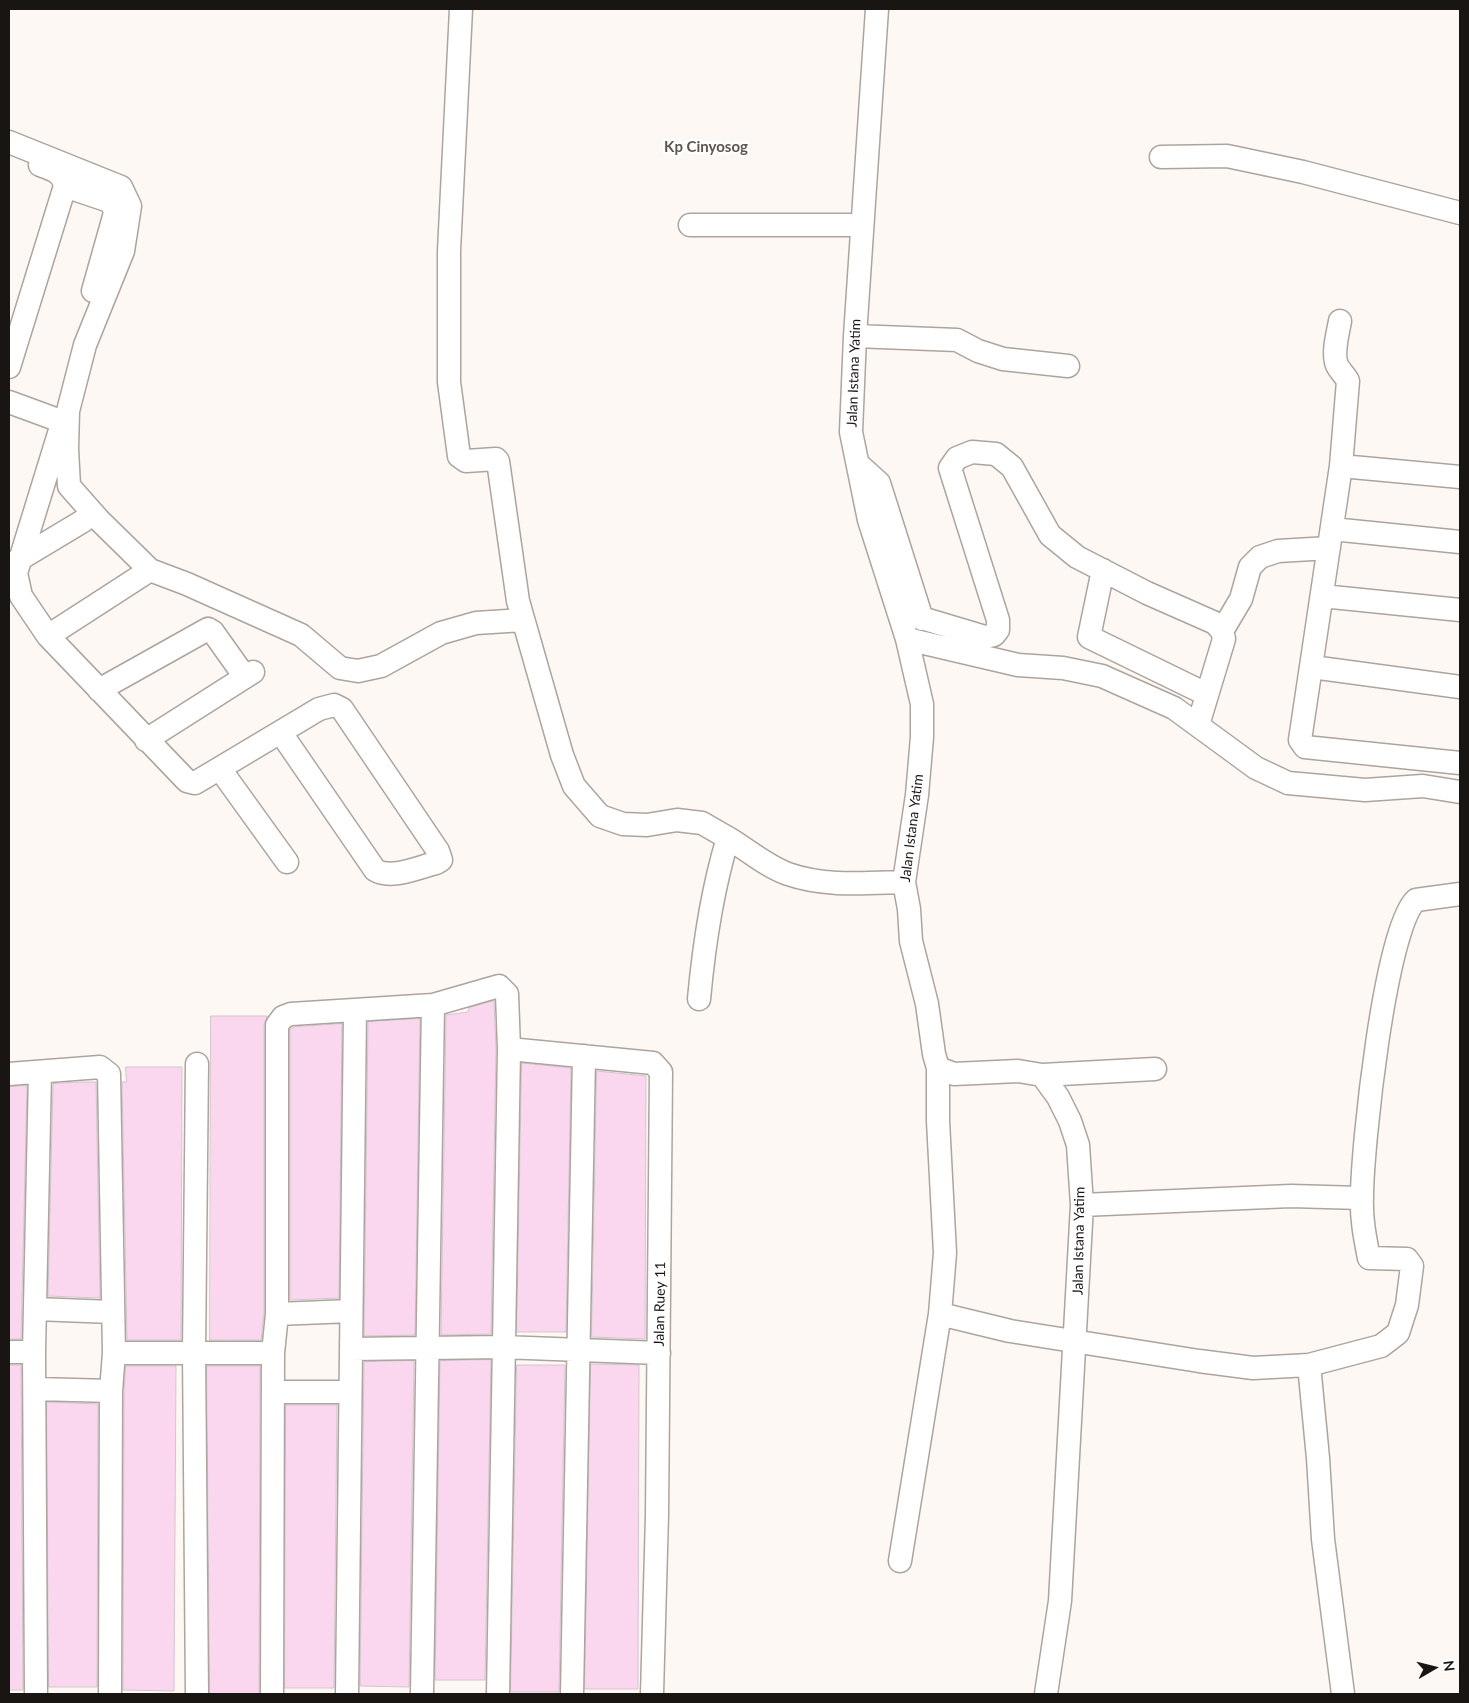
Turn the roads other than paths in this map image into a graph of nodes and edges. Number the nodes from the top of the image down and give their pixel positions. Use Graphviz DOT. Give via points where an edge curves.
graph roads {
  1 [pos="461,9"];
  2 [pos="877,9"];
  3 [pos="9,142"];
  4 [pos="9,154"];
  5 [pos="1161,158"];
  6 [pos="65,186"];
  7 [pos="1460,212"];
  8 [pos="690,225"];
  9 [pos="862,225"];
  10 [pos="1340,321"];
  11 [pos="855,336"];
  12 [pos="1068,366"];
  13 [pos="9,367"];
  14 [pos="9,402"];
  15 [pos="58,420"];
  16 [pos="858,464"];
  17 [pos="1341,466"];
  18 [pos="1460,477"];
  19 [pos="83,521"];
  20 [pos="1331,539"];
  21 [pos="1460,542"];
  22 [pos="18,560"];
  23 [pos="1103,570"];
  24 [pos="147,572"];
  25 [pos="1322,596"];
  26 [pos="1460,610"];
  27 [pos="898,611"];
  28 [pos="922,618"];
  29 [pos="523,620"];
  30 [pos="1222,631"];
  31 [pos="48,636"];
  32 [pos="907,639"];
  33 [pos="1312,667"];
  34 [pos="1460,687"];
  35 [pos="99,690"];
  36 [pos="1206,694"];
  37 [pos="1198,726"];
  38 [pos="281,733"];
  39 [pos="146,740"];
  40 [pos="1460,763"];
  41 [pos="220,769"];
  42 [pos="1460,792"];
  43 [pos="728,838"];
  44 [pos="287,862"];
  45 [pos="904,882"];
  46 [pos="1460,894"];
  47 [pos="699,999"];
  48 [pos="433,1005"];
  49 [pos="355,1011"];
  50 [pos="508,1049"];
  51 [pos="584,1056"];
  52 [pos="197,1064"];
  53 [pos="938,1068"];
  54 [pos="1155,1069"];
  55 [pos="40,1073"];
  56 [pos="9,1074"];
  57 [pos="1042,1075"];
  58 [pos="1362,1198"];
  59 [pos="1082,1205"];
  60 [pos="36,1309"];
  61 [pos="351,1311"];
  62 [pos="112,1312"];
  63 [pos="277,1314"];
  64 [pos="940,1314"];
  65 [pos="1076,1342"];
  66 [pos="427,1347"];
  67 [pos="502,1347"];
  68 [pos="351,1349"];
  69 [pos="577,1351"];
  70 [pos="9,1352"];
  71 [pos="34,1352"];
  72 [pos="194,1352"];
  73 [pos="114,1353"];
  74 [pos="273,1353"];
  75 [pos="659,1353"];
  76 [pos="1309,1365"];
  77 [pos="36,1389"];
  78 [pos="111,1392"];
  79 [pos="274,1392"];
  80 [pos="349,1392"];
  81 [pos="900,1561"];
  82 [pos="36,1694"];
  83 [pos="110,1694"];
  84 [pos="197,1694"];
  85 [pos="272,1694"];
  86 [pos="347,1694"];
  87 [pos="422,1694"];
  88 [pos="497,1694"];
  89 [pos="510,1694"];
  90 [pos="572,1694"];
  91 [pos="652,1694"];
  92 [pos="1046,1694"];
  93 [pos="1342,1694"];
  1 -- 29 [label="street" via="449,251 449,382 460,459 498,461"];
  2 -- 9 [label="street, Jalan Istana Yatim"];
  3 -- 24 [label="street" via="122,187 130,206 123,251 85,345 68,411 66,450 69,486"];
  4 -- 6 [label="street" via="59,172"];
  5 -- 7 [label="street" via="1228,156"];
  6 -- 13 [label="street"];
  6 -- 15 [label="street" via="109,200 115,213"];
  8 -- 9 [label="street"];
  9 -- 11 [label="street, Jalan Istana Yatim"];
  10 -- 17 [label="street" via="1336,360 1337,367 1348,381"];
  11 -- 12 [label="street" via="957,340 1004,359"];
  11 -- 16 [label="street, Jalan Istana Yatim" via="851,432"];
  14 -- 15 [label="street"];
  15 -- 22 [label="street" via="60,435"];
  16 -- 27 [label="street, Jalan Istana Yatim" via="869,520"];
  16 -- 28 [label="street" via="879,483"];
  17 -- 18 [label="street"];
  17 -- 20 [label="street"];
  19 -- 22 [label="street"];
  20 -- 21 [label="street"];
  20 -- 25 [label="street"];
  20 -- 30 [label="street" via="1260,557 1250,567 1241,598"];
  22 -- 31 [label="street" via="16,573 21,596"];
  23 -- 28 [label="street" via="1077,557 1050,535 1012,467 996,454 972,452 957,458 950,468 951,478 998,620 998,630 994,635 985,637"];
  23 -- 30 [label="street" via="1215,622"];
  23 -- 36 [label="street" via="1090,637"];
  24 -- 29 [label="street" via="187,584 301,636 340,668 358,671 381,666 441,633 476,623"];
  24 -- 31 [label="street"];
  25 -- 26 [label="street"];
  25 -- 33 [label="street"];
  27 -- 28 [label="street"];
  27 -- 32 [label="street, Jalan Istana Yatim"];
  29 -- 43 [label="street" via="574,786 600,816 622,824 647,825 677,820 702,823"];
  30 -- 36 [label="street" via="1221,654"];
  31 -- 35 [label="street"];
  32 -- 37 [label="street" via="1018,665 1063,668 1102,676 1174,708"];
  32 -- 45 [label="street, Jalan Istana Yatim" via="922,704 922,737"];
  33 -- 34 [label="street"];
  33 -- 40 [label="street" via="1300,740 1305,747"];
  35 -- 39 [label="street"];
  35 -- 39 [label="street" via="208,629 213,632 249,674"];
  36 -- 37 [label="street"];
  37 -- 42 [label="street" via="1256,768 1288,783 1365,790 1423,786"];
  38 -- 38 [label="street" via="327,706 342,709 441,860 392,874 375,870"];
  38 -- 41 [label="street"];
  39 -- 41 [label="street" via="186,781 195,783"];
  41 -- 44 [label="street"];
  43 -- 45 [label="street" via="789,874 846,883"];
  43 -- 47 [label="street" via="709,919"];
  45 -- 53 [label="street, Jalan Istana Yatim" via="911,941 927,1004"];
  46 -- 58 [label="street" via="1416,900 1404,918 1384,1002 1366,1116"];
  48 -- 49 [label="street"];
  48 -- 50 [label="street" via="499,986 507,994"];
  48 -- 66 [label="street"];
  49 -- 61 [label="street"];
  49 -- 63 [label="street" via="291,1014 283,1017 277,1025"];
  50 -- 51 [label="street, Jalan Ruey 11"];
  50 -- 67 [label="street"];
  51 -- 69 [label="street"];
  51 -- 75 [label="street, Jalan Ruey 11" via="653,1063 661,1072"];
  52 -- 72 [label="street"];
  53 -- 57 [label="street" via="954,1074 1018,1070"];
  53 -- 64 [label="street, Jalan Istana Yatim" via="945,1253"];
  54 -- 57 [label="street"];
  55 -- 56 [label="street"];
  55 -- 60 [label="street"];
  55 -- 62 [label="street" via="100,1067 109,1074"];
  57 -- 59 [label="street, Jalan Istana Yatim" via="1058,1097 1078,1145"];
  58 -- 59 [label="street" via="1291,1196"];
  58 -- 76 [label="street" via="1369,1258 1410,1261 1407,1305 1398,1333 1381,1346"];
  59 -- 65 [label="street, Jalan Istana Yatim"];
  60 -- 62 [label="street"];
  60 -- 71 [label="street"];
  61 -- 63 [label="street"];
  61 -- 68 [label="street"];
  62 -- 73 [label="street"];
  63 -- 74 [label="street"];
  64 -- 65 [label="street" via="1010,1331"];
  64 -- 81 [label="street, Jalan Istana Yatim"];
  65 -- 76 [label="street" via="1253,1368"];
  65 -- 92 [label="street, Jalan Istana Yatim" via="1060,1601"];
  66 -- 67 [label="street"];
  66 -- 68 [label="street"];
  66 -- 87 [label="street"];
  67 -- 69 [label="street"];
  67 -- 88 [label="street"];
  68 -- 80 [label="street"];
  69 -- 75 [label="street"];
  69 -- 90 [label="street"];
  70 -- 71 [label="street"];
  71 -- 77 [label="street"];
  72 -- 73 [label="street"];
  72 -- 74 [label="street"];
  72 -- 84 [label="street"];
  73 -- 78 [label="street"];
  74 -- 79 [label="street"];
  75 -- 91 [label="street, Jalan Ruey 11"];
  76 -- 93 [label="street" via="1322,1539"];
  77 -- 78 [label="street"];
  77 -- 82 [label="street"];
  78 -- 83 [label="street"];
  79 -- 80 [label="street"];
  79 -- 85 [label="street"];
  80 -- 86 [label="street"];
  88 -- 89 [label="street"];
}
